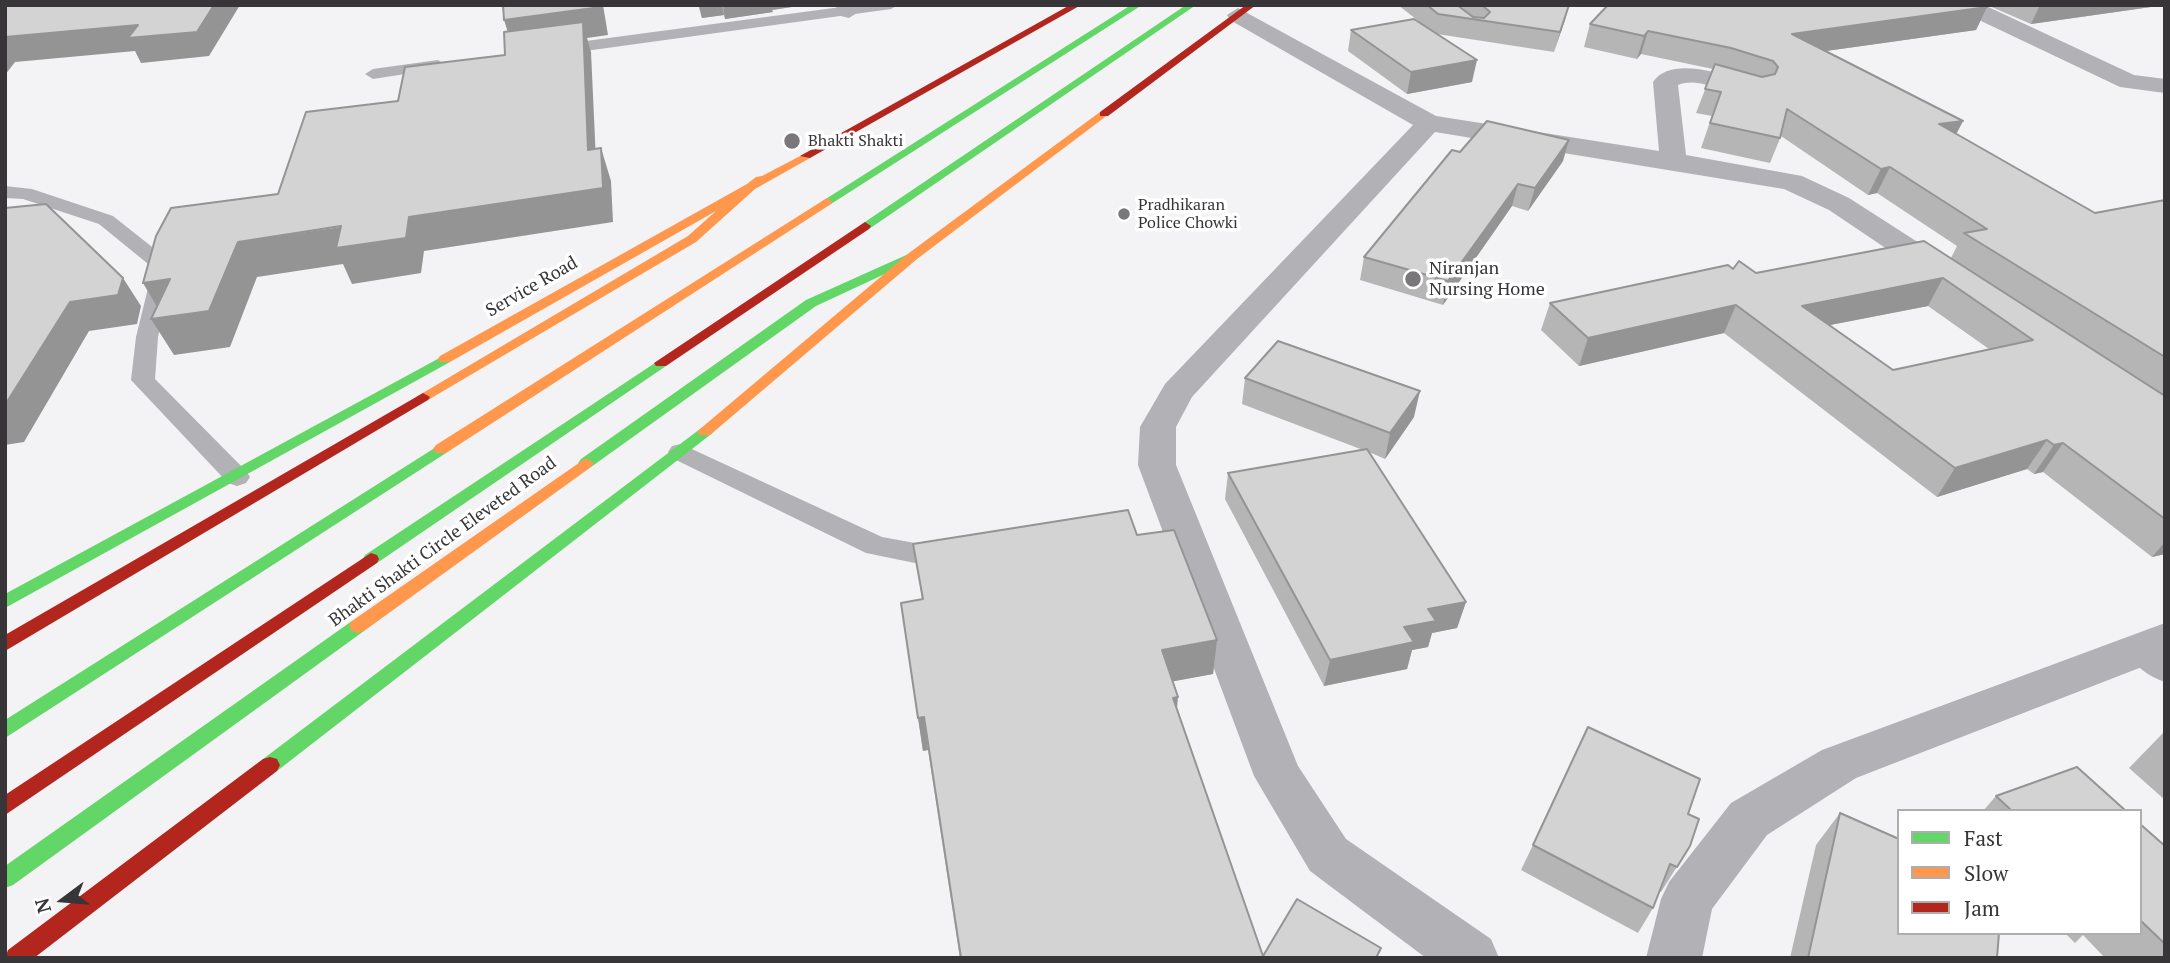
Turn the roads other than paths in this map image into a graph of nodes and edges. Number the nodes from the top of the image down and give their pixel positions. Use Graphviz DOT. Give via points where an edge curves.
graph roads {
  1 [pos="891,5"];
  2 [pos="1077,5"];
  3 [pos="1138,5"];
  4 [pos="1192,5"];
  5 [pos="1966,5"];
  6 [pos="848,8"];
  7 [pos="1245,10"];
  8 [pos="540,52"];
  9 [pos="460,63"];
  10 [pos="373,74"];
  11 [pos="2129,82"];
  12 [pos="2165,86"];
  13 [pos="1754,92"];
  14 [pos="2165,99"];
  15 [pos="1429,124"];
  16 [pos="1673,161"];
  17 [pos="760,179"];
  18 [pos="5,191"];
  19 [pos="913,256"];
  20 [pos="1967,288"];
  21 [pos="681,452"];
  22 [pos="237,477"];
  23 [pos="969,544"];
  24 [pos="5,601"];
  25 [pos="5,644"];
  26 [pos="2156,653"];
  27 [pos="5,730"];
  28 [pos="5,806"];
  29 [pos="5,878"];
  30 [pos="16,958"];
  31 [pos="1471,958"];
  32 [pos="1674,958"];
  1 -- 6 [label="lane"];
  2 -- 17 [label="main road, Service Road"];
  3 -- 27 [label="main road"];
  4 -- 28 [label="main road"];
  5 -- 11 [label="street"];
  6 -- 8 [label="lane"];
  7 -- 15 [label="street"];
  7 -- 19 [label="main road"];
  9 -- 10 [label="lane"];
  11 -- 12 [label="street"];
  11 -- 14 [label="street"];
  13 -- 16 [label="street" via="1695,76 1675,76 1665,82"];
  15 -- 16 [label="street"];
  15 -- 31 [label="street" via="1178,392 1158,427 1157,465 1278,776 1328,855"];
  16 -- 20 [label="street" via="1792,182 1839,204"];
  17 -- 22 [label="main road, Service Road"];
  17 -- 25 [label="main road" via="692,239"];
  18 -- 22 [label="lane" via="25,193 106,220 164,265 147,337 143,380"];
  19 -- 21 [label="main road"];
  19 -- 29 [label="main road, Bhakti Shakti Circle Eleveted Road" via="811,303"];
  21 -- 23 [label="lane" via="876,546 915,553"];
  21 -- 30 [label="main road"];
  22 -- 24 [label="main road, Service Road"];
  26 -- 32 [label="street" via="1839,765 1749,820 1688,899"];
}
